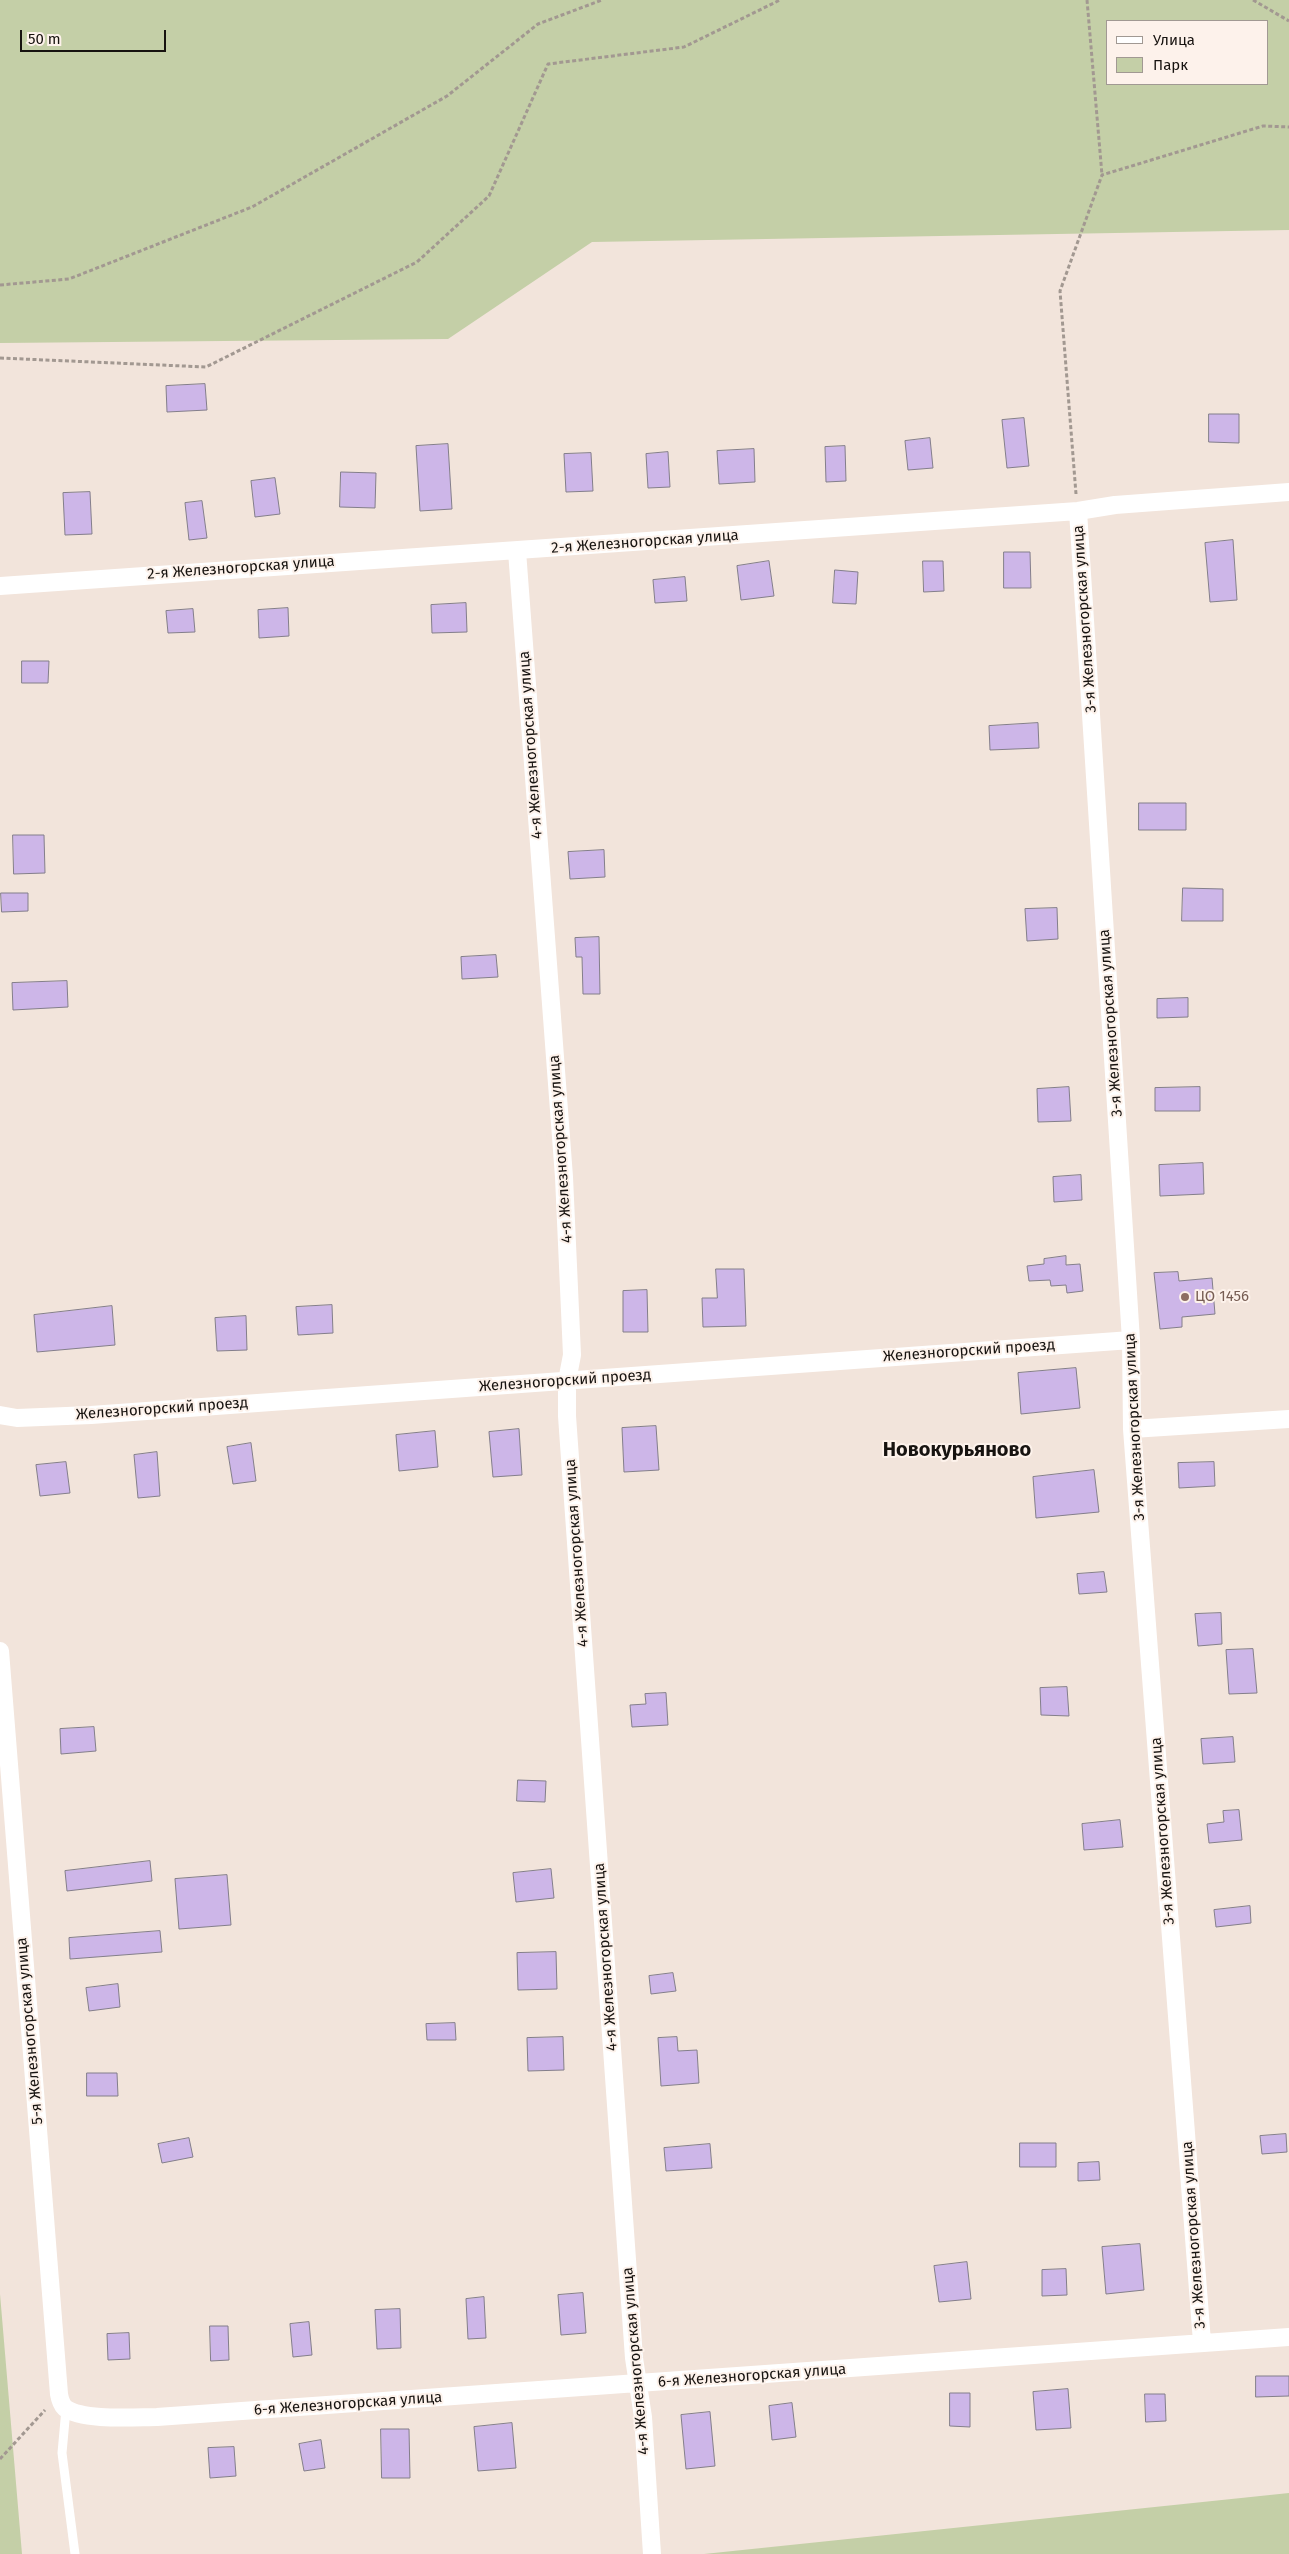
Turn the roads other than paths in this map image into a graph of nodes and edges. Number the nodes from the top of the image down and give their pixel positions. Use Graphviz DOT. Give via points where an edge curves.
graph roads {
  1 [pos="1289,492"];
  2 [pos="1078,511"];
  3 [pos="517,552"];
  4 [pos="0,586"];
  5 [pos="1131,1340"];
  6 [pos="567,1380"];
  7 [pos="0,1415"];
  8 [pos="1289,1419"];
  9 [pos="1132,1430"];
  10 [pos="0,1651"];
  11 [pos="1289,2337"];
  12 [pos="1202,2342"];
  13 [pos="637,2385"];
  14 [pos="62,2401"];
  15 [pos="74,2554"];
  16 [pos="652,2554"];
  1 -- 2 [label="street, 2-я Железногорская улица" via="1115,505"];
  2 -- 3 [label="street, 2-я Железногорская улица"];
  2 -- 5 [label="street, 3-я Железногорская улица"];
  3 -- 4 [label="street, 2-я Железногорская улица" via="295,564"];
  3 -- 6 [label="street, 4-я Железногорская улица" via="564,1177 572,1355"];
  5 -- 6 [label="street, Железногорский проезд"];
  5 -- 9 [label="street, 3-я Железногорская улица"];
  6 -- 7 [label="street, Железногорский проезд" via="90,1415 17,1418"];
  6 -- 13 [label="street, 4-я Железногорская улица" via="567,1416"];
  8 -- 9 [label="street"];
  9 -- 12 [label="street, 3-я Железногорская улица"];
  10 -- 14 [label="street, 5-я Железногорская улица"];
  11 -- 12 [label="street, 6-я Железногорская улица"];
  12 -- 13 [label="street, 6-я Железногорская улица"];
  13 -- 14 [label="street, 6-я Железногорская улица" via="157,2417 106,2417"];
  13 -- 16 [label="street, 4-я Железногорская улица" via="643,2417"];
  14 -- 15 [label="lane" via="62,2453"];
}
